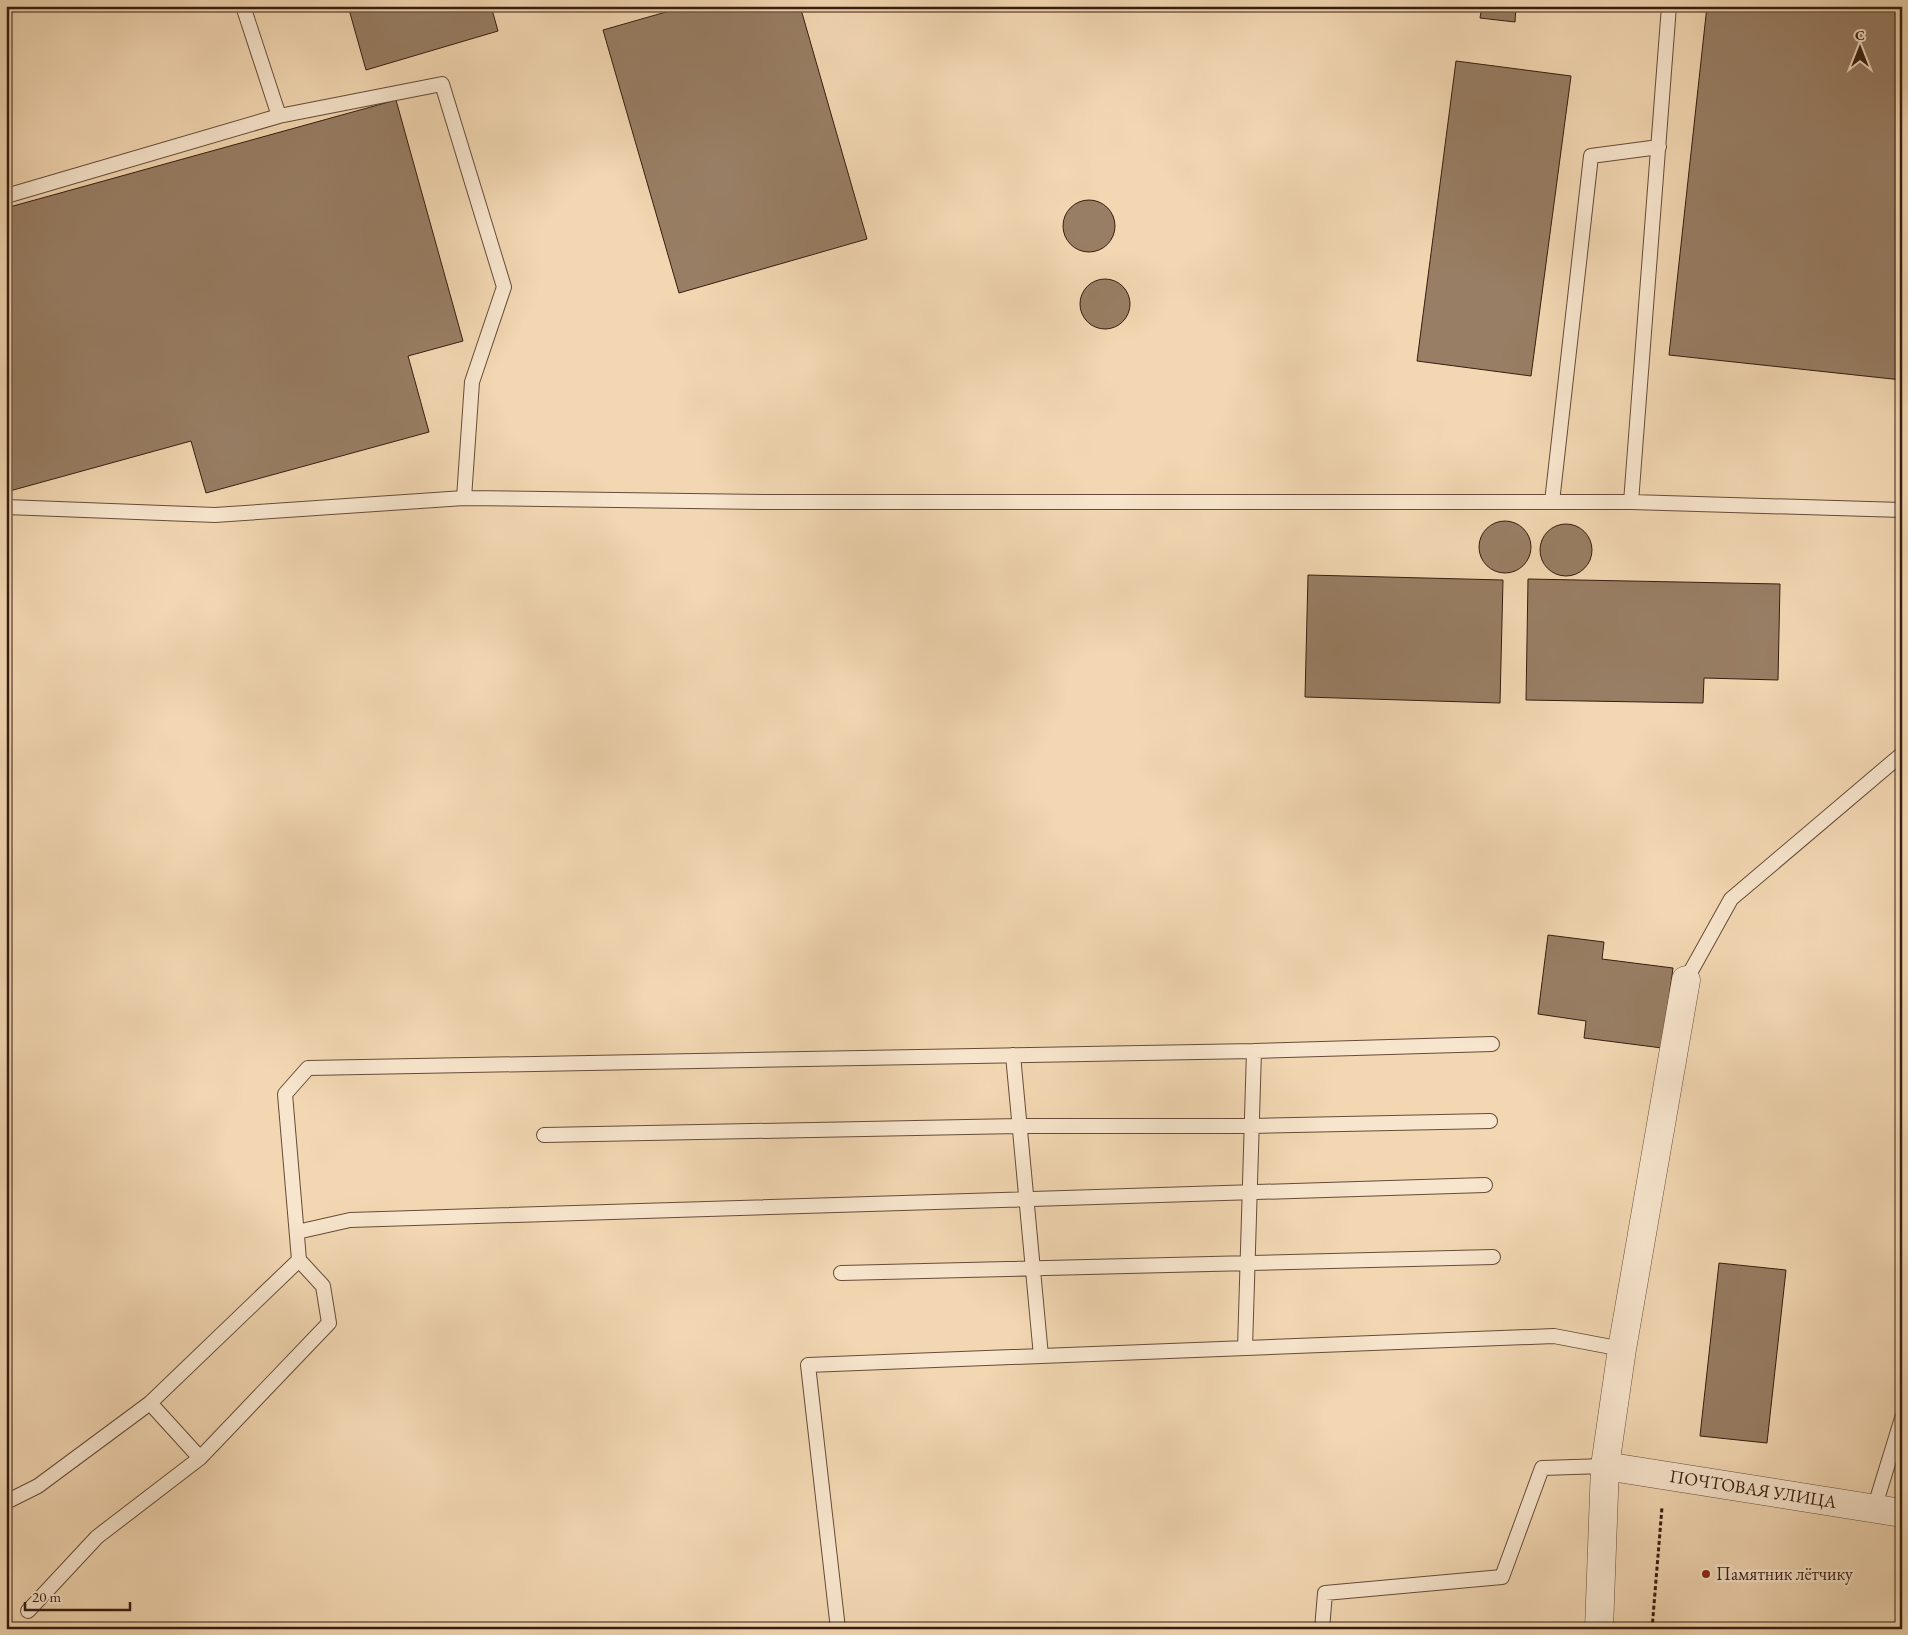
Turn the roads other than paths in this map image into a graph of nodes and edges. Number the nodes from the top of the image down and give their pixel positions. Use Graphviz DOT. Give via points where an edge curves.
graph roads {
  1 [pos="243,6"];
  2 [pos="1669,6"];
  3 [pos="279,116"];
  4 [pos="1658,147"];
  5 [pos="6,196"];
  6 [pos="464,498"];
  7 [pos="1552,502"];
  8 [pos="1631,502"];
  9 [pos="6,507"];
  10 [pos="1902,510"];
  11 [pos="1902,754"];
  12 [pos="1686,980"];
  13 [pos="1492,1044"];
  14 [pos="1254,1051"];
  15 [pos="1013,1055"];
  16 [pos="1490,1121"];
  17 [pos="1020,1126"];
  18 [pos="1252,1126"];
  19 [pos="544,1135"];
  20 [pos="1485,1185"];
  21 [pos="1250,1193"];
  22 [pos="1027,1199"];
  23 [pos="297,1232"];
  24 [pos="1493,1257"];
  25 [pos="299,1260"];
  26 [pos="1248,1263"];
  27 [pos="1033,1268"];
  28 [pos="842,1273"];
  29 [pos="1245,1348"];
  30 [pos="1622,1349"];
  31 [pos="1041,1356"];
  32 [pos="150,1403"];
  33 [pos="1902,1418"];
  34 [pos="200,1458"];
  35 [pos="1605,1466"];
  36 [pos="6,1502"];
  37 [pos="1874,1509"];
  38 [pos="1902,1513"];
  39 [pos="28,1611"];
  40 [pos="838,1629"];
  41 [pos="1322,1629"];
  42 [pos="1599,1629"];
  1 -- 3 [label="lane"];
  2 -- 4 [label="lane"];
  3 -- 5 [label="lane"];
  3 -- 6 [label="lane" via="442,84 504,287 472,382"];
  4 -- 7 [label="lane" via="1591,156"];
  4 -- 8 [label="lane"];
  6 -- 7 [label="lane" via="763,502"];
  6 -- 9 [label="lane" via="215,515"];
  7 -- 8 [label="lane"];
  8 -- 10 [label="lane"];
  11 -- 12 [label="lane" via="1731,899"];
  12 -- 30 [label="street"];
  13 -- 14 [label="lane"];
  14 -- 15 [label="lane"];
  14 -- 18 [label="lane"];
  15 -- 17 [label="lane"];
  15 -- 23 [label="lane" via="308,1068 285,1094"];
  16 -- 18 [label="lane"];
  17 -- 18 [label="lane"];
  17 -- 19 [label="lane"];
  17 -- 22 [label="lane"];
  18 -- 21 [label="lane"];
  20 -- 21 [label="lane"];
  21 -- 22 [label="lane"];
  21 -- 26 [label="lane"];
  22 -- 23 [label="lane" via="350,1220"];
  22 -- 27 [label="lane"];
  23 -- 25 [label="lane"];
  24 -- 26 [label="lane"];
  25 -- 32 [label="lane"];
  25 -- 34 [label="lane" via="323,1286 329,1322"];
  26 -- 27 [label="lane"];
  26 -- 29 [label="lane"];
  27 -- 28 [label="lane"];
  27 -- 31 [label="lane"];
  29 -- 30 [label="lane" via="1554,1336"];
  29 -- 31 [label="lane"];
  30 -- 35 [label="street"];
  31 -- 40 [label="lane" via="808,1365"];
  32 -- 34 [label="lane"];
  32 -- 36 [label="lane" via="38,1486"];
  33 -- 37 [label="lane"];
  34 -- 39 [label="lane" via="96,1538"];
  35 -- 37 [label="street, ПОЧТОВАЯ УЛИЦА"];
  35 -- 41 [label="lane" via="1542,1468 1502,1577 1325,1593"];
  35 -- 42 [label="street"];
  37 -- 38 [label="street, ПОЧТОВАЯ УЛИЦА"];
}
